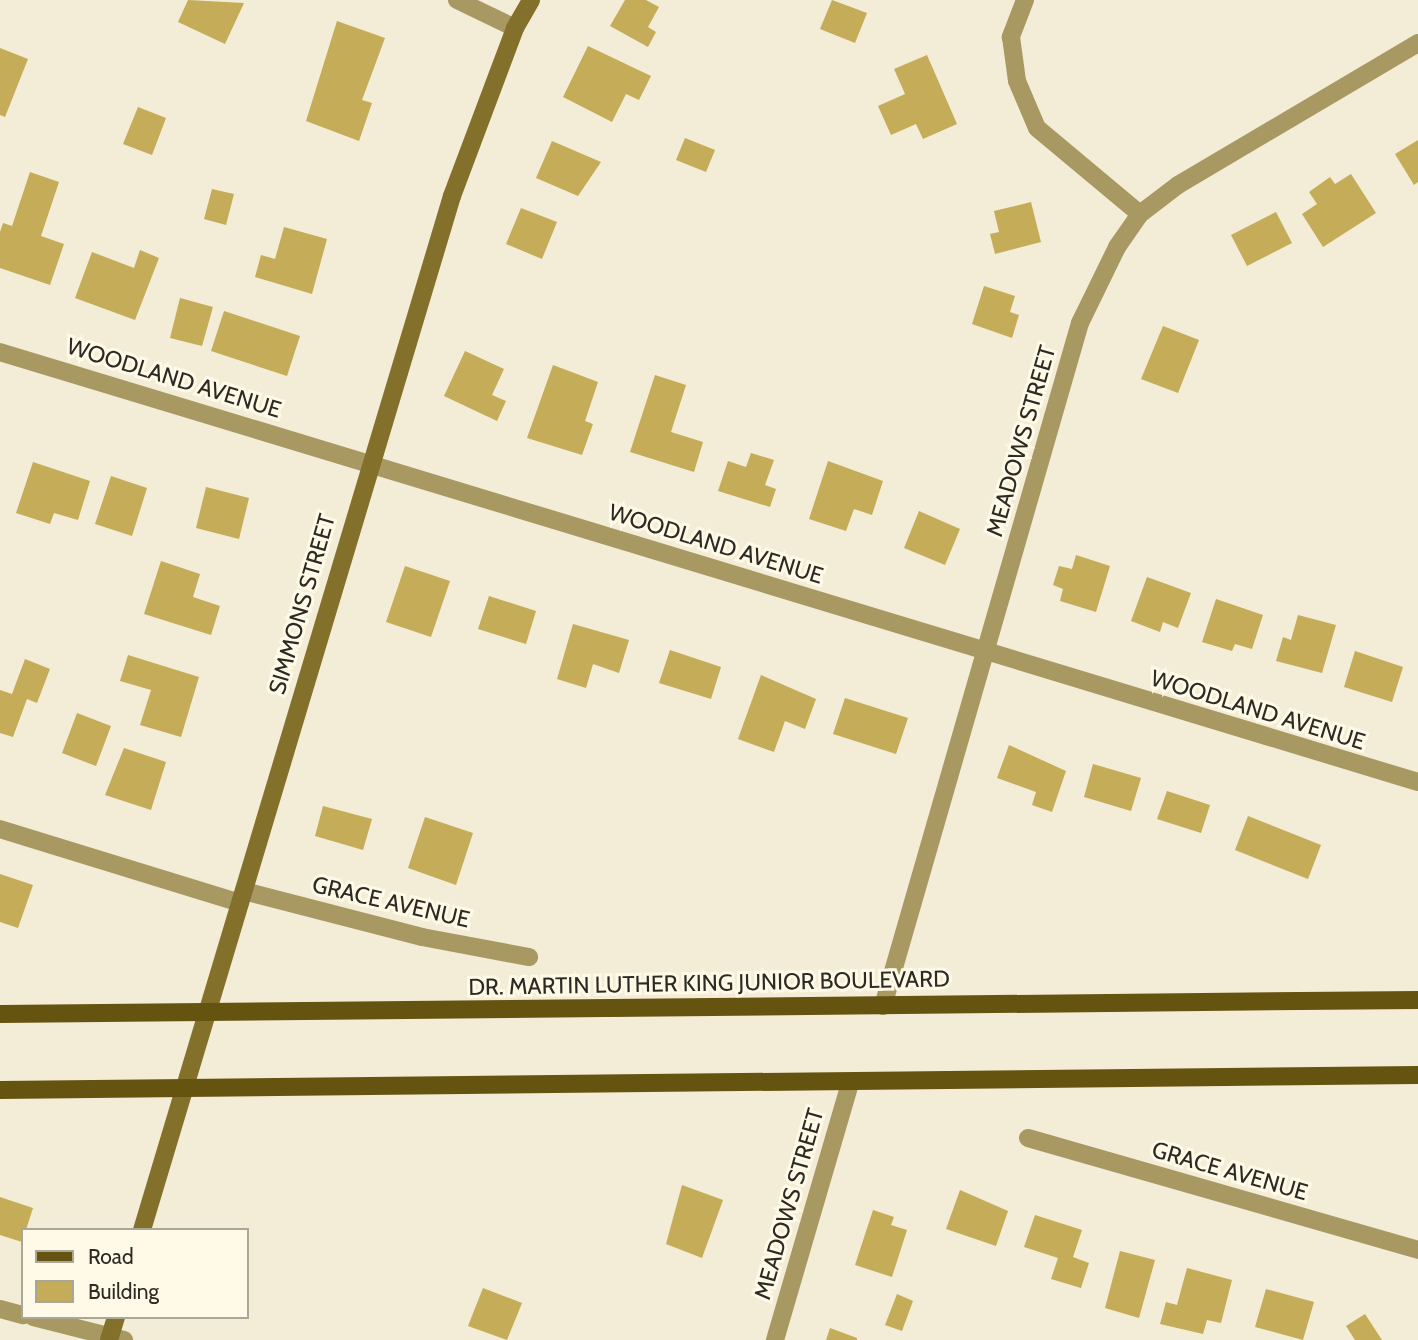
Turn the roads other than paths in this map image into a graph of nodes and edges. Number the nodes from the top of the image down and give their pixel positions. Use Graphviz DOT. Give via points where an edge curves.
graph roads {
  1 [pos="457,0"];
  2 [pos="531,0"];
  3 [pos="1025,0"];
  4 [pos="515,28"];
  5 [pos="1418,43"];
  6 [pos="1140,214"];
  7 [pos="0,352"];
  8 [pos="370,462"];
  9 [pos="986,652"];
  10 [pos="1418,782"];
  11 [pos="0,829"];
  12 [pos="242,897"];
  13 [pos="529,957"];
  14 [pos="1418,1000"];
  15 [pos="883,1006"];
  16 [pos="208,1012"];
  17 [pos="0,1014"];
  18 [pos="1418,1075"];
  19 [pos="850,1083"];
  20 [pos="0,1090"];
  21 [pos="184,1090"];
  22 [pos="1028,1138"];
  23 [pos="143,1228"];
  24 [pos="1418,1250"];
  25 [pos="0,1309"];
  26 [pos="21,1314"];
  27 [pos="40,1319"];
  28 [pos="116,1319"];
  29 [pos="114,1339"];
  30 [pos="775,1340"];
  1 -- 4 [label="street"];
  2 -- 4 [label="street, SIMMONS STREET"];
  3 -- 6 [label="street" via="1011,37 1017,81 1037,128"];
  4 -- 8 [label="street, SIMMONS STREET" via="452,196"];
  5 -- 6 [label="street, MEADOWS STREET" via="1178,185"];
  6 -- 9 [label="street, MEADOWS STREET" via="1117,247 1080,323"];
  7 -- 8 [label="street, WOODLAND AVENUE"];
  8 -- 9 [label="street, WOODLAND AVENUE"];
  8 -- 12 [label="street, SIMMONS STREET"];
  9 -- 10 [label="street, WOODLAND AVENUE"];
  9 -- 15 [label="street, MEADOWS STREET"];
  11 -- 12 [label="street, GRACE AVENUE"];
  12 -- 13 [label="street, GRACE AVENUE"];
  12 -- 16 [label="street, SIMMONS STREET"];
  14 -- 15 [label="main road, DR. MARTIN LUTHER KING JUNIOR BOULEVARD"];
  15 -- 16 [label="main road, DR. MARTIN LUTHER KING JUNIOR BOULEVARD"];
  16 -- 17 [label="main road, DR. MARTIN LUTHER KING JUNIOR BOULEVARD"];
  16 -- 21 [label="street, SIMMONS STREET"];
  18 -- 19 [label="main road"];
  19 -- 21 [label="main road"];
  19 -- 30 [label="street, MEADOWS STREET"];
  20 -- 21 [label="main road"];
  21 -- 23 [label="street, SIMMONS STREET"];
  22 -- 24 [label="street, GRACE AVENUE"];
  25 -- 26 [label="street"];
  27 -- 29 [label="street"];
  28 -- 29 [label="street"];
}
